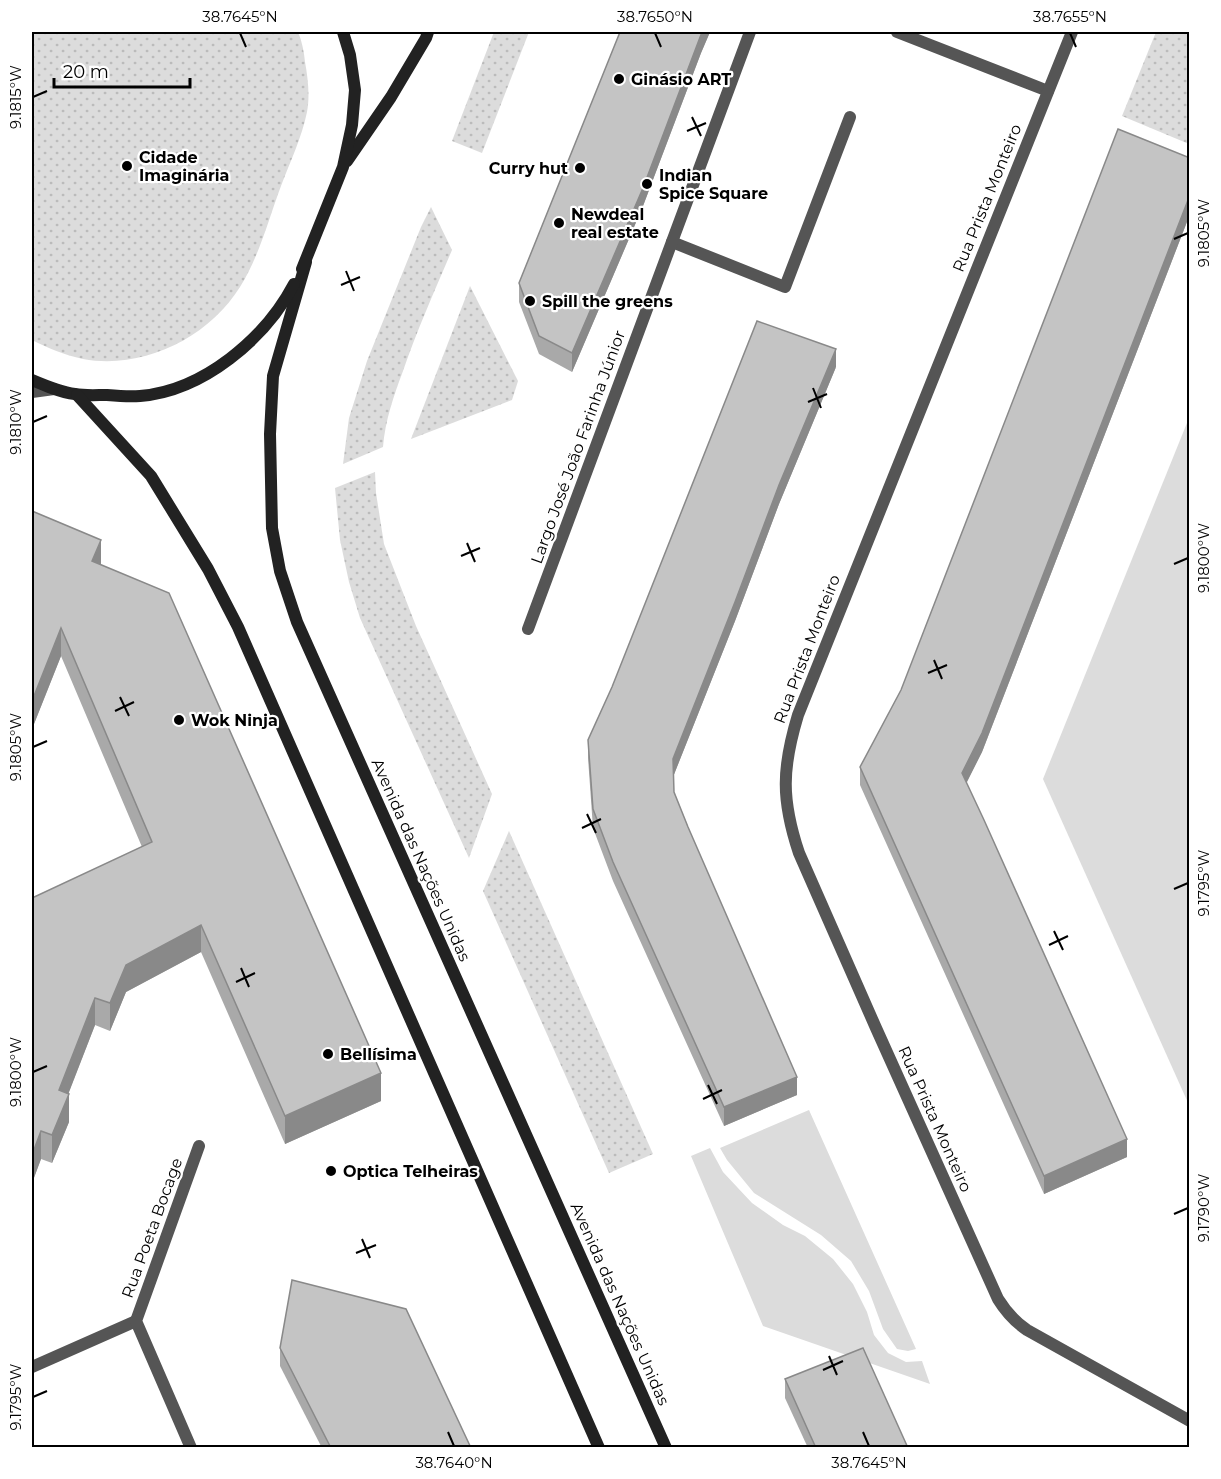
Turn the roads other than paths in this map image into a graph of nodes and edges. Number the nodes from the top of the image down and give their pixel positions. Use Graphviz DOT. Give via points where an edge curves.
graph roads {
  1 [pos="343,32"];
  2 [pos="428,32"];
  3 [pos="750,32"];
  4 [pos="897,32"];
  5 [pos="1072,32"];
  6 [pos="1048,91"];
  7 [pos="850,117"];
  8 [pos="343,166"];
  9 [pos="672,242"];
  10 [pos="306,262"];
  11 [pos="32,380"];
  12 [pos="54,389"];
  13 [pos="32,392"];
  14 [pos="77,395"];
  15 [pos="528,629"];
  16 [pos="199,1146"];
  17 [pos="136,1321"];
  18 [pos="32,1367"];
  19 [pos="1190,1421"];
  20 [pos="191,1448"];
  21 [pos="599,1448"];
  22 [pos="666,1448"];
  1 -- 8 [label="main road" via="355,90"];
  2 -- 8 [label="main road" via="391,97"];
  3 -- 9 [label="street, Largo José João Farinha Júnior"];
  4 -- 6 [label="street"];
  5 -- 6 [label="street, Rua Prista Monteiro"];
  6 -- 19 [label="street, Rua Prista Monteiro" via="798,715 786,761 787,807 799,853 1004,1308 1027,1330"];
  7 -- 9 [label="street" via="785,287"];
  8 -- 10 [label="main road"];
  9 -- 15 [label="street, Largo José João Farinha Júnior"];
  10 -- 14 [label="main road" via="287,298 262,331 234,356 201,377 172,390 140,396"];
  10 -- 22 [label="main road, Avenida das Nações Unidas" via="273,376 272,528 280,571 297,622"];
  11 -- 12 [label="main road"];
  12 -- 13 [label="street"];
  12 -- 14 [label="main road"];
  14 -- 21 [label="main road" via="151,476 238,627"];
  16 -- 17 [label="street, Rua Poeta Bocage"];
  17 -- 18 [label="street, Rua Poeta Bocage"];
  17 -- 20 [label="street, Rua Poeta Bocage"];
}
